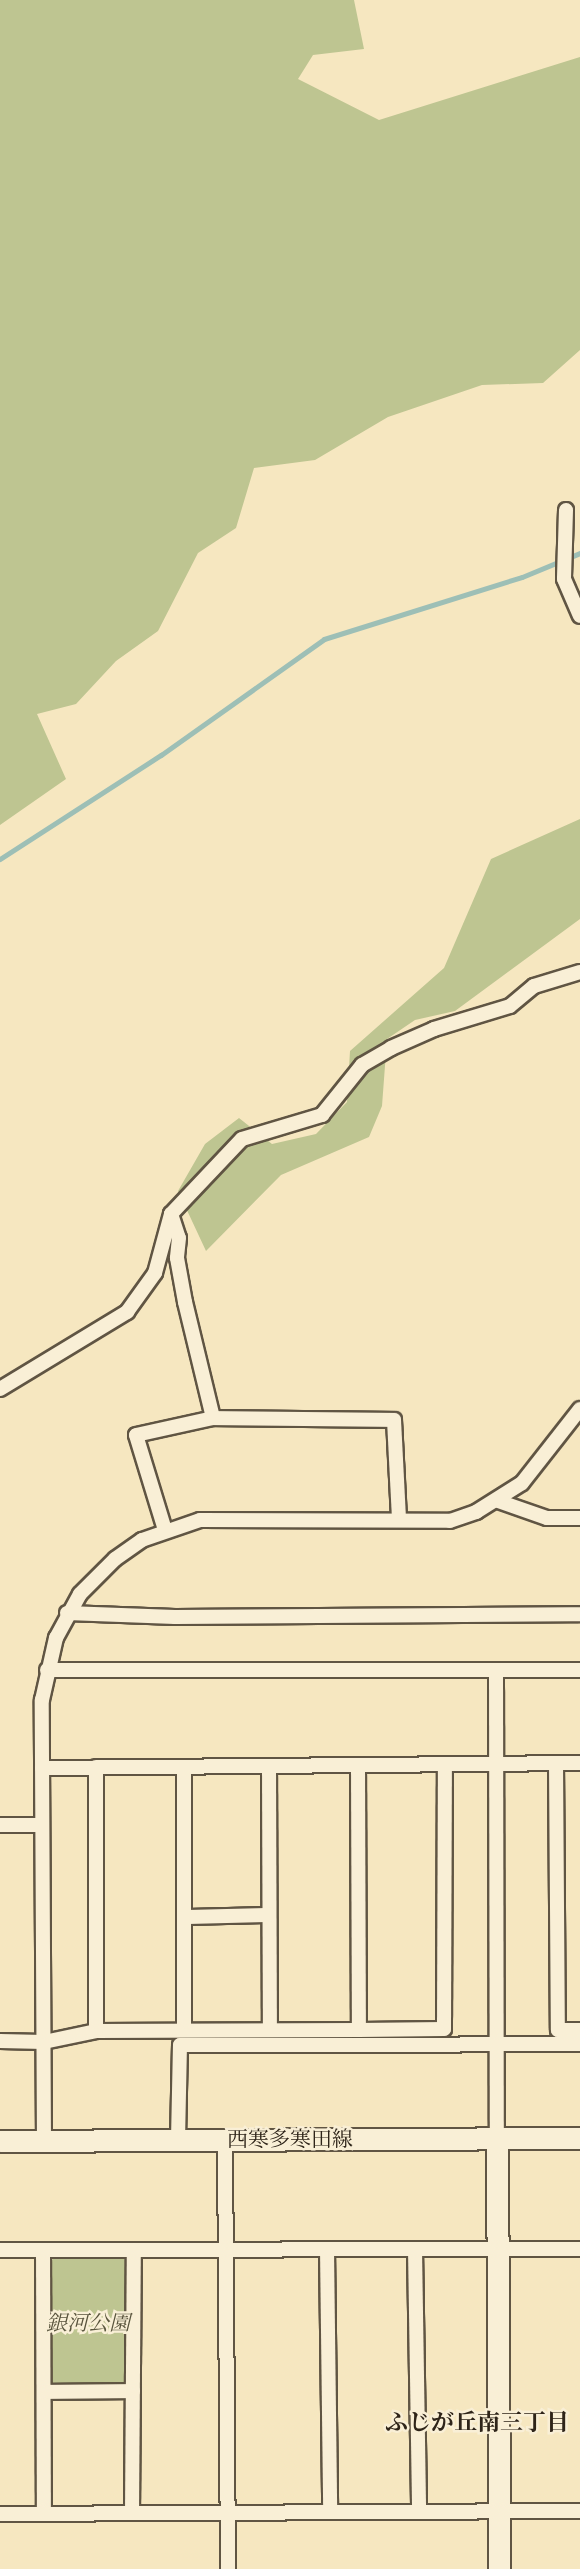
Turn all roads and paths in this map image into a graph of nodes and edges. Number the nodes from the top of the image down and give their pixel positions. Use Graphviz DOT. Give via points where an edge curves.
graph roads {
  1 [pos="566,510"];
  2 [pos="580,616"];
  3 [pos="580,972"];
  4 [pos="171,1214"];
  5 [pos="0,1389"];
  6 [pos="579,1412"];
  7 [pos="213,1418"];
  8 [pos="498,1501"];
  9 [pos="580,1518"];
  10 [pos="399,1520"];
  11 [pos="165,1530"];
  12 [pos="67,1613"];
  13 [pos="580,1614"];
  14 [pos="47,1670"];
  15 [pos="496,1670"];
  16 [pos="580,1670"];
  17 [pos="556,1763"];
  18 [pos="580,1763"];
  19 [pos="445,1764"];
  20 [pos="496,1764"];
  21 [pos="358,1765"];
  22 [pos="270,1766"];
  23 [pos="96,1767"];
  24 [pos="184,1767"];
  25 [pos="42,1768"];
  26 [pos="0,1825"];
  27 [pos="42,1825"];
  28 [pos="269,1915"];
  29 [pos="185,1917"];
  30 [pos="270,2029"];
  31 [pos="184,2030"];
  32 [pos="359,2030"];
  33 [pos="580,2030"];
  34 [pos="96,2031"];
  35 [pos="0,2041"];
  36 [pos="44,2042"];
  37 [pos="496,2044"];
  38 [pos="580,2044"];
  39 [pos="580,2138"];
  40 [pos="497,2139"];
  41 [pos="178,2140"];
  42 [pos="225,2140"];
  43 [pos="0,2141"];
  44 [pos="44,2141"];
  45 [pos="226,2249"];
  46 [pos="327,2249"];
  47 [pos="415,2249"];
  48 [pos="497,2249"];
  49 [pos="580,2249"];
  50 [pos="0,2250"];
  51 [pos="43,2250"];
  52 [pos="134,2250"];
  53 [pos="133,2391"];
  54 [pos="44,2392"];
  55 [pos="580,2511"];
  56 [pos="330,2512"];
  57 [pos="419,2512"];
  58 [pos="499,2512"];
  59 [pos="132,2513"];
  60 [pos="228,2513"];
  61 [pos="0,2514"];
  62 [pos="44,2514"];
  63 [pos="228,2569"];
  64 [pos="499,2569"];
  1 -- 2 [label="street" via="564,579"];
  3 -- 4 [label="street" via="534,986 510,1006 433,1028 362,1065 322,1115 242,1139"];
  4 -- 5 [label="street" via="155,1272 127,1312"];
  4 -- 7 [label="street" via="179,1238 177,1258 185,1303"];
  6 -- 8 [label="street" via="522,1483"];
  7 -- 10 [label="street" via="394,1420"];
  7 -- 11 [label="street" via="136,1434"];
  8 -- 9 [label="street" via="537,1516"];
  8 -- 10 [label="street" via="450,1521"];
  10 -- 11 [label="street" via="200,1520"];
  11 -- 12 [label="street" via="115,1559"];
  12 -- 13 [label="street" via="175,1617"];
  12 -- 14 [label="street"];
  14 -- 15 [label="street"];
  14 -- 25 [label="street"];
  15 -- 16 [label="street"];
  15 -- 20 [label="street"];
  17 -- 18 [label="street"];
  17 -- 20 [label="street"];
  17 -- 33 [label="street" via="558,2030"];
  19 -- 20 [label="street"];
  19 -- 21 [label="street"];
  19 -- 32 [label="street" via="444,2029"];
  20 -- 37 [label="street"];
  21 -- 22 [label="street"];
  21 -- 32 [label="street"];
  22 -- 24 [label="street"];
  22 -- 28 [label="street"];
  23 -- 24 [label="street"];
  23 -- 25 [label="street"];
  23 -- 34 [label="street"];
  24 -- 29 [label="street"];
  25 -- 27 [label="street"];
  26 -- 27 [label="street"];
  27 -- 36 [label="street"];
  28 -- 29 [label="street"];
  28 -- 30 [label="street"];
  29 -- 31 [label="street"];
  30 -- 31 [label="street"];
  30 -- 32 [label="street"];
  31 -- 34 [label="street"];
  34 -- 36 [label="street"];
  35 -- 36 [label="street"];
  36 -- 44 [label="street"];
  37 -- 38 [label="street"];
  37 -- 40 [label="street"];
  37 -- 41 [label="street" via="180,2045"];
  39 -- 40 [label="main road, 西寒多寒田線"];
  40 -- 42 [label="main road, 西寒多寒田線"];
  40 -- 48 [label="main road"];
  41 -- 42 [label="main road, 西寒多寒田線"];
  41 -- 44 [label="main road, 西寒多寒田線"];
  42 -- 45 [label="street"];
  43 -- 44 [label="main road, 西寒多寒田線"];
  45 -- 46 [label="street"];
  45 -- 52 [label="street"];
  45 -- 60 [label="street"];
  46 -- 47 [label="street"];
  46 -- 56 [label="street"];
  47 -- 48 [label="street"];
  47 -- 57 [label="street"];
  48 -- 49 [label="street"];
  48 -- 58 [label="main road"];
  50 -- 51 [label="street"];
  51 -- 52 [label="street"];
  51 -- 54 [label="street"];
  52 -- 53 [label="street"];
  53 -- 54 [label="street"];
  53 -- 59 [label="street"];
  54 -- 62 [label="street"];
  55 -- 58 [label="street"];
  56 -- 57 [label="street"];
  56 -- 60 [label="street"];
  57 -- 58 [label="street"];
  58 -- 64 [label="main road"];
  59 -- 60 [label="street"];
  59 -- 62 [label="street"];
  60 -- 63 [label="street"];
  61 -- 62 [label="street"];
}
